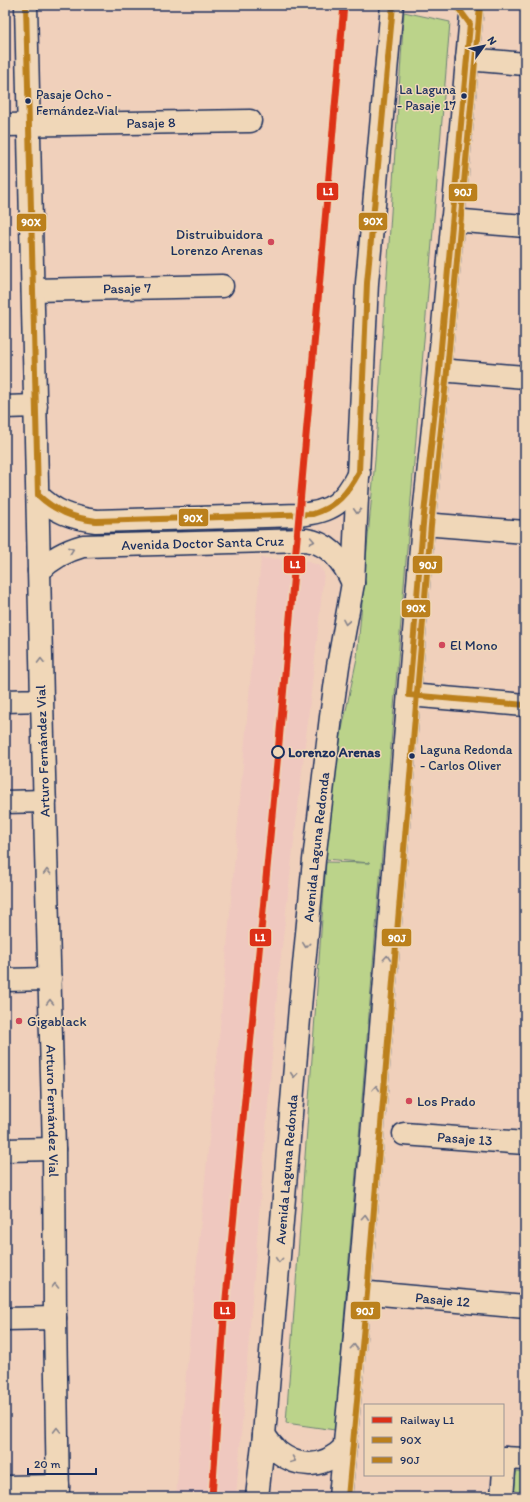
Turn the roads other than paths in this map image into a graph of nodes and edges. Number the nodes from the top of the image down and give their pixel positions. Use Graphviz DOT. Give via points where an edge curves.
graph roads {
  1 [pos="26,5"];
  2 [pos="392,5"];
  3 [pos="456,5"];
  4 [pos="471,14"];
  5 [pos="467,59"];
  6 [pos="525,64"];
  7 [pos="250,121"];
  8 [pos="5,125"];
  9 [pos="29,125"];
  10 [pos="452,220"];
  11 [pos="525,226"];
  12 [pos="222,286"];
  13 [pos="33,290"];
  14 [pos="439,370"];
  15 [pos="525,378"];
  16 [pos="36,406"];
  17 [pos="5,407"];
  18 [pos="359,472"];
  19 [pos="38,495"];
  20 [pos="423,524"];
  21 [pos="525,532"];
  22 [pos="38,571"];
  23 [pos="353,583"];
  24 [pos="409,695"];
  25 [pos="42,700"];
  26 [pos="5,701"];
  27 [pos="525,705"];
  28 [pos="45,801"];
  29 [pos="5,802"];
  30 [pos="50,979"];
  31 [pos="5,980"];
  32 [pos="404,1134"];
  33 [pos="525,1143"];
  34 [pos="54,1149"];
  35 [pos="5,1150"];
  36 [pos="359,1292"];
  37 [pos="525,1307"];
  38 [pos="55,1318"];
  39 [pos="5,1319"];
  40 [pos="264,1435"];
  41 [pos="345,1447"];
  42 [pos="511,1458"];
  43 [pos="5,1487"];
  44 [pos="58,1492"];
  45 [pos="257,1497"];
  46 [pos="340,1497"];
  47 [pos="502,1497"];
  1 -- 9 [label="street, Arturo Fernández Vial"];
  2 -- 18 [label="street, Avenida Laguna Redonda" via="367,283"];
  3 -- 4 [label="street"];
  4 -- 5 [label="street"];
  5 -- 6 [label="street"];
  5 -- 10 [label="street"];
  7 -- 9 [label="street, Pasaje 8"];
  8 -- 9 [label="street, Pasaje 8"];
  9 -- 13 [label="street, Arturo Fernández Vial"];
  10 -- 11 [label="street"];
  10 -- 14 [label="street"];
  12 -- 13 [label="street, Pasaje 7"];
  13 -- 16 [label="street, Arturo Fernández Vial"];
  14 -- 15 [label="street"];
  14 -- 20 [label="street"];
  16 -- 17 [label="street"];
  16 -- 19 [label="street, Arturo Fernández Vial"];
  18 -- 19 [label="street, Avenida Doctor Santa Cruz" via="348,492 334,506 324,512 299,515 96,521 62,513"];
  18 -- 23 [label="street, Avenida Laguna Redonda, one-way"];
  19 -- 22 [label="street, Arturo Fernández Vial"];
  20 -- 21 [label="street"];
  20 -- 24 [label="street"];
  22 -- 23 [label="street, Avenida Doctor Santa Cruz, one-way" via="62,553 83,546 306,540 315,541 331,551 348,572"];
  25 -- 22 [label="street, Arturo Fernández Vial, one-way"];
  23 -- 40 [label="street, Avenida Laguna Redonda, one-way" via="338,666 314,860"];
  24 -- 27 [label="street"];
  36 -- 24 [label="street, one-way"];
  25 -- 26 [label="street"];
  25 -- 28 [label="street, Arturo Fernández Vial"];
  28 -- 29 [label="street"];
  30 -- 28 [label="street, Arturo Fernández Vial, one-way"];
  30 -- 31 [label="street"];
  34 -- 30 [label="street, Arturo Fernández Vial, one-way"];
  32 -- 33 [label="street, Pasaje 13"];
  34 -- 35 [label="street"];
  38 -- 34 [label="street, Arturo Fernández Vial, one-way"];
  36 -- 37 [label="street, Pasaje 12"];
  41 -- 36 [label="street, one-way"];
  38 -- 39 [label="street"];
  44 -- 38 [label="street, Arturo Fernández Vial, one-way"];
  40 -- 41 [label="street, one-way" via="277,1451 289,1459 309,1465 332,1459"];
  40 -- 45 [label="street, Avenida Laguna Redonda"];
  41 -- 46 [label="street"];
  42 -- 47 [label="street"];
  43 -- 44 [label="street"];
}
